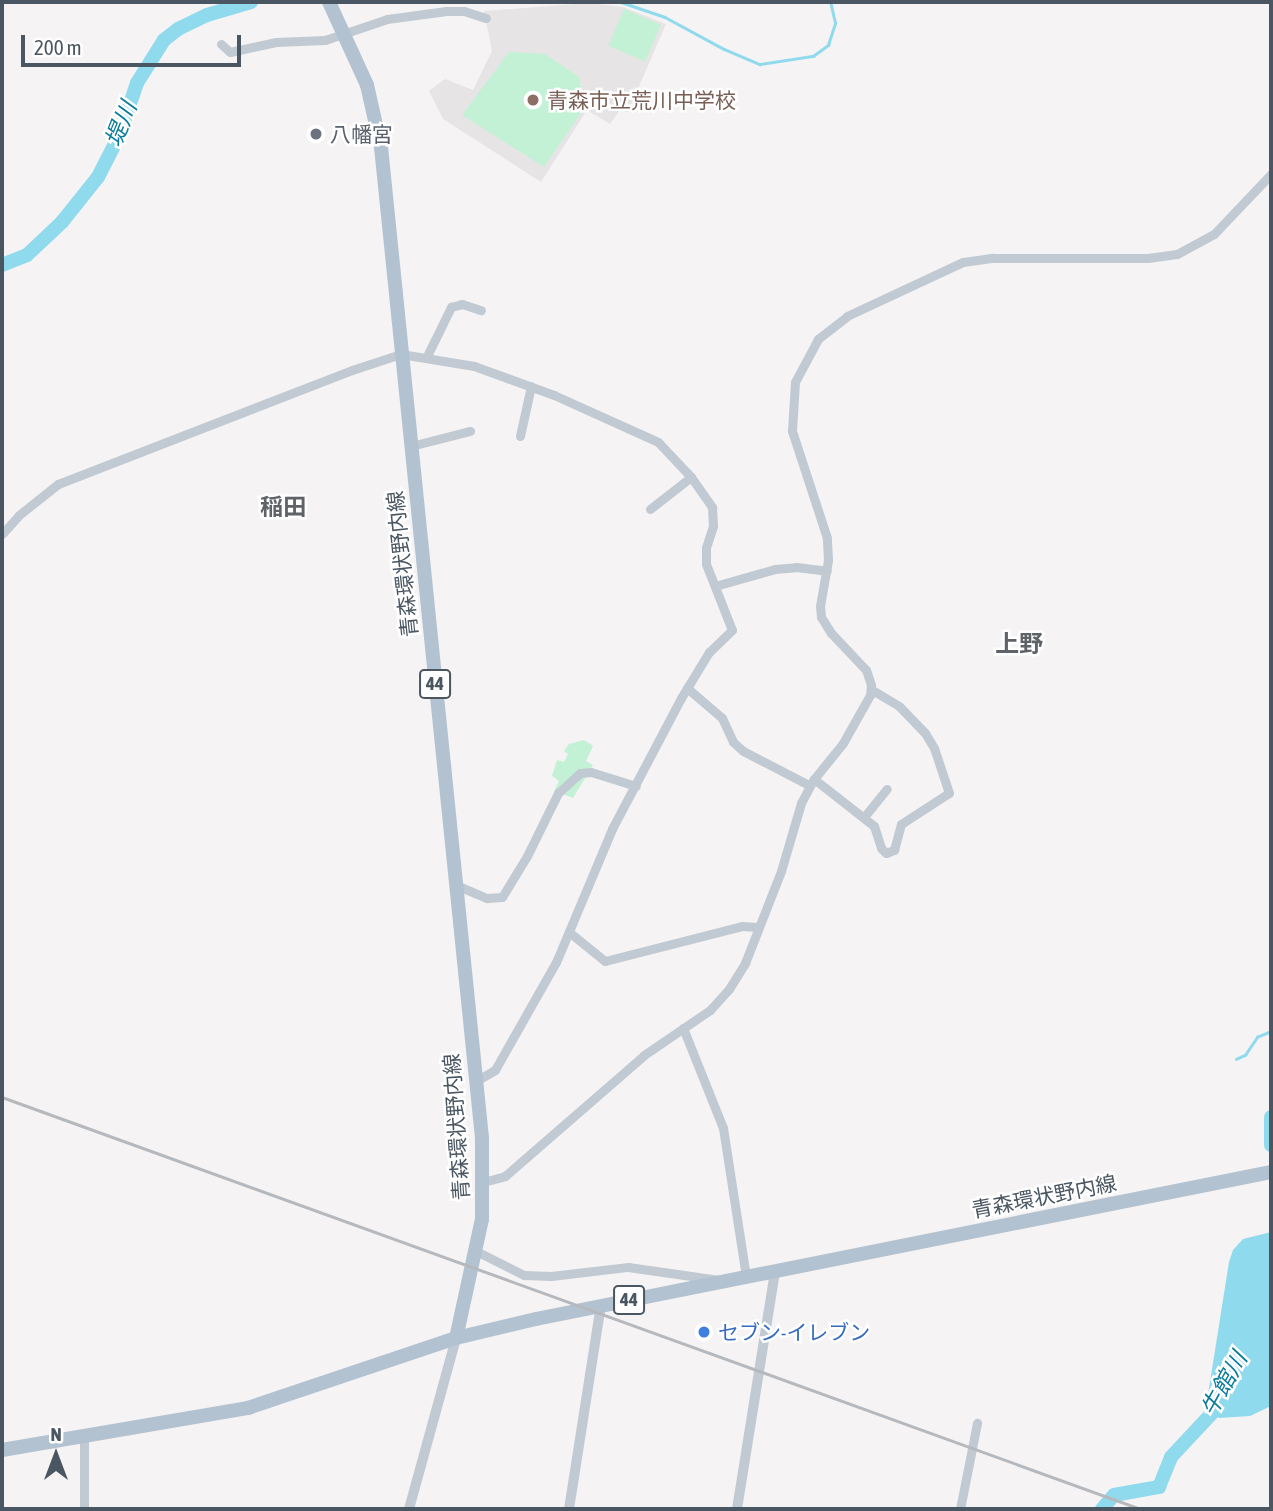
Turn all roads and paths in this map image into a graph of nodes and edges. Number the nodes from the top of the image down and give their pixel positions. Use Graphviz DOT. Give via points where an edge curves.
graph roads {
  1 [pos="329,2"];
  2 [pos="486,18"];
  3 [pos="342,29"];
  4 [pos="220,44"];
  5 [pos="1271,174"];
  6 [pos="481,310"];
  7 [pos="401,354"];
  8 [pos="427,356"];
  9 [pos="531,386"];
  10 [pos="470,432"];
  11 [pos="520,436"];
  12 [pos="411,446"];
  13 [pos="691,477"];
  14 [pos="650,509"];
  15 [pos="2,534"];
  16 [pos="827,571"];
  17 [pos="715,586"];
  18 [pos="687,688"];
  19 [pos="872,690"];
  20 [pos="811,782"];
  21 [pos="636,786"];
  22 [pos="887,789"];
  23 [pos="864,817"];
  24 [pos="456,885"];
  25 [pos="757,927"];
  26 [pos="569,932"];
  27 [pos="683,1028"];
  28 [pos="476,1081"];
  29 [pos="1267,1173"];
  30 [pos="483,1182"];
  31 [pos="476,1251"];
  32 [pos="775,1271"];
  33 [pos="746,1277"];
  34 [pos="722,1281"];
  35 [pos="601,1305"];
  36 [pos="456,1338"];
  37 [pos="977,1423"];
  38 [pos="85,1436"];
  39 [pos="2,1450"];
  40 [pos="83,1509"];
  41 [pos="409,1509"];
  42 [pos="569,1509"];
  43 [pos="737,1509"];
  44 [pos="960,1509"];
  1 -- 3 [label="main road, 青森環状野内線 / 44"];
  2 -- 3 [label="street" via="446,10"];
  3 -- 4 [label="street" via="325,40 276,42 230,52"];
  3 -- 7 [label="main road, 青森環状野内線 / 44" via="367,85 378,127"];
  5 -- 16 [label="street" via="1214,234 1177,254 963,262 862,308 826,331 799,373 791,419 799,461 825,528"];
  6 -- 8 [label="street" via="462,304 451,307"];
  7 -- 8 [label="street"];
  7 -- 12 [label="main road, 青森環状野内線 / 44"];
  7 -- 15 [label="street" via="58,484"];
  8 -- 9 [label="street"];
  9 -- 11 [label="street"];
  9 -- 13 [label="street" via="658,442"];
  10 -- 12 [label="street"];
  12 -- 24 [label="main road, 青森環状野内線 / 44"];
  13 -- 14 [label="street"];
  13 -- 17 [label="street" via="712,507 713,526 705,557"];
  16 -- 17 [label="street" via="775,569"];
  16 -- 19 [label="street" via="821,617 862,663"];
  17 -- 18 [label="street" via="732,630 709,652"];
  18 -- 20 [label="street" via="722,718 733,742 743,751"];
  18 -- 21 [label="street"];
  19 -- 20 [label="street" via="843,743"];
  19 -- 23 [label="street" via="899,706 925,733 949,793 901,824 896,846 889,853 882,851 876,830"];
  20 -- 23 [label="street"];
  20 -- 25 [label="street"];
  21 -- 24 [label="street" via="580,773 558,793 502,897 486,898"];
  21 -- 26 [label="street" via="612,829"];
  22 -- 23 [label="street"];
  24 -- 28 [label="main road, 青森環状野内線 / 44"];
  25 -- 26 [label="street" via="742,926 605,961"];
  25 -- 27 [label="street" via="736,980 710,1010"];
  26 -- 28 [label="street" via="495,1070"];
  27 -- 30 [label="street" via="644,1055 505,1176"];
  27 -- 33 [label="street" via="723,1128"];
  28 -- 30 [label="main road, 青森環状野内線 / 44"];
  29 -- 32 [label="main road, 青森環状野内線 / 44"];
  30 -- 31 [label="main road, 青森環状野内線 / 44"];
  31 -- 34 [label="street" via="524,1275 628,1267"];
  31 -- 36 [label="main road, 青森環状野内線 / 44"];
  32 -- 33 [label="main road, 青森環状野内線 / 44"];
  32 -- 43 [label="street"];
  33 -- 34 [label="main road, 青森環状野内線 / 44"];
  34 -- 35 [label="main road, 青森環状野内線 / 44"];
  35 -- 36 [label="main road, 青森環状野内線 / 44"];
  35 -- 42 [label="street"];
  36 -- 38 [label="main road, 青森環状野内線 / 44" via="260,1405"];
  36 -- 41 [label="street"];
  37 -- 44 [label="street"];
  38 -- 39 [label="main road, 青森環状野内線 / 44"];
  38 -- 40 [label="street"];
}
